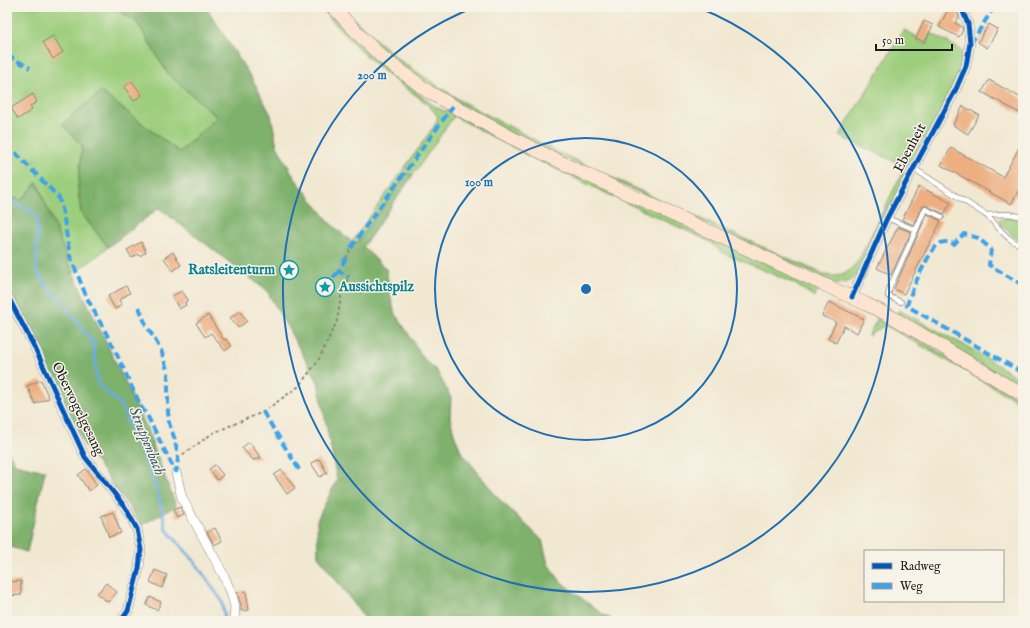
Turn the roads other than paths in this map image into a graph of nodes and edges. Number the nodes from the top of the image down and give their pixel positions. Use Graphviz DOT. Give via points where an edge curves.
graph roads {
  1 [pos="333,7"];
  2 [pos="961,7"];
  3 [pos="913,168"];
  4 [pos="986,215"];
  5 [pos="942,217"];
  6 [pos="1023,217"];
  7 [pos="887,218"];
  8 [pos="916,230"];
  9 [pos="1023,245"];
  10 [pos="7,295"];
  11 [pos="852,297"];
  12 [pos="901,302"];
  13 [pos="1023,395"];
  14 [pos="176,472"];
  15 [pos="121,621"];
  16 [pos="234,621"];
  1 -- 11 [label="main road" via="382,57 435,96 583,173"];
  2 -- 3 [label="street, Ebenheit" via="968,24 970,43 966,66"];
  3 -- 4 [label="lane"];
  3 -- 7 [label="street, Ebenheit"];
  4 -- 6 [label="lane" via="1009,214"];
  4 -- 9 [label="lane" via="1012,242"];
  5 -- 8 [label="lane" via="925,209"];
  7 -- 8 [label="lane"];
  7 -- 11 [label="street, Ebenheit"];
  8 -- 12 [label="lane" via="888,296"];
  10 -- 15 [label="street, Obervogelgesang" via="85,456 125,507 137,529 141,550 139,568 128,611"];
  11 -- 13 [label="main road" via="894,318"];
  14 -- 16 [label="street" via="182,498 232,592 235,606"];
}
